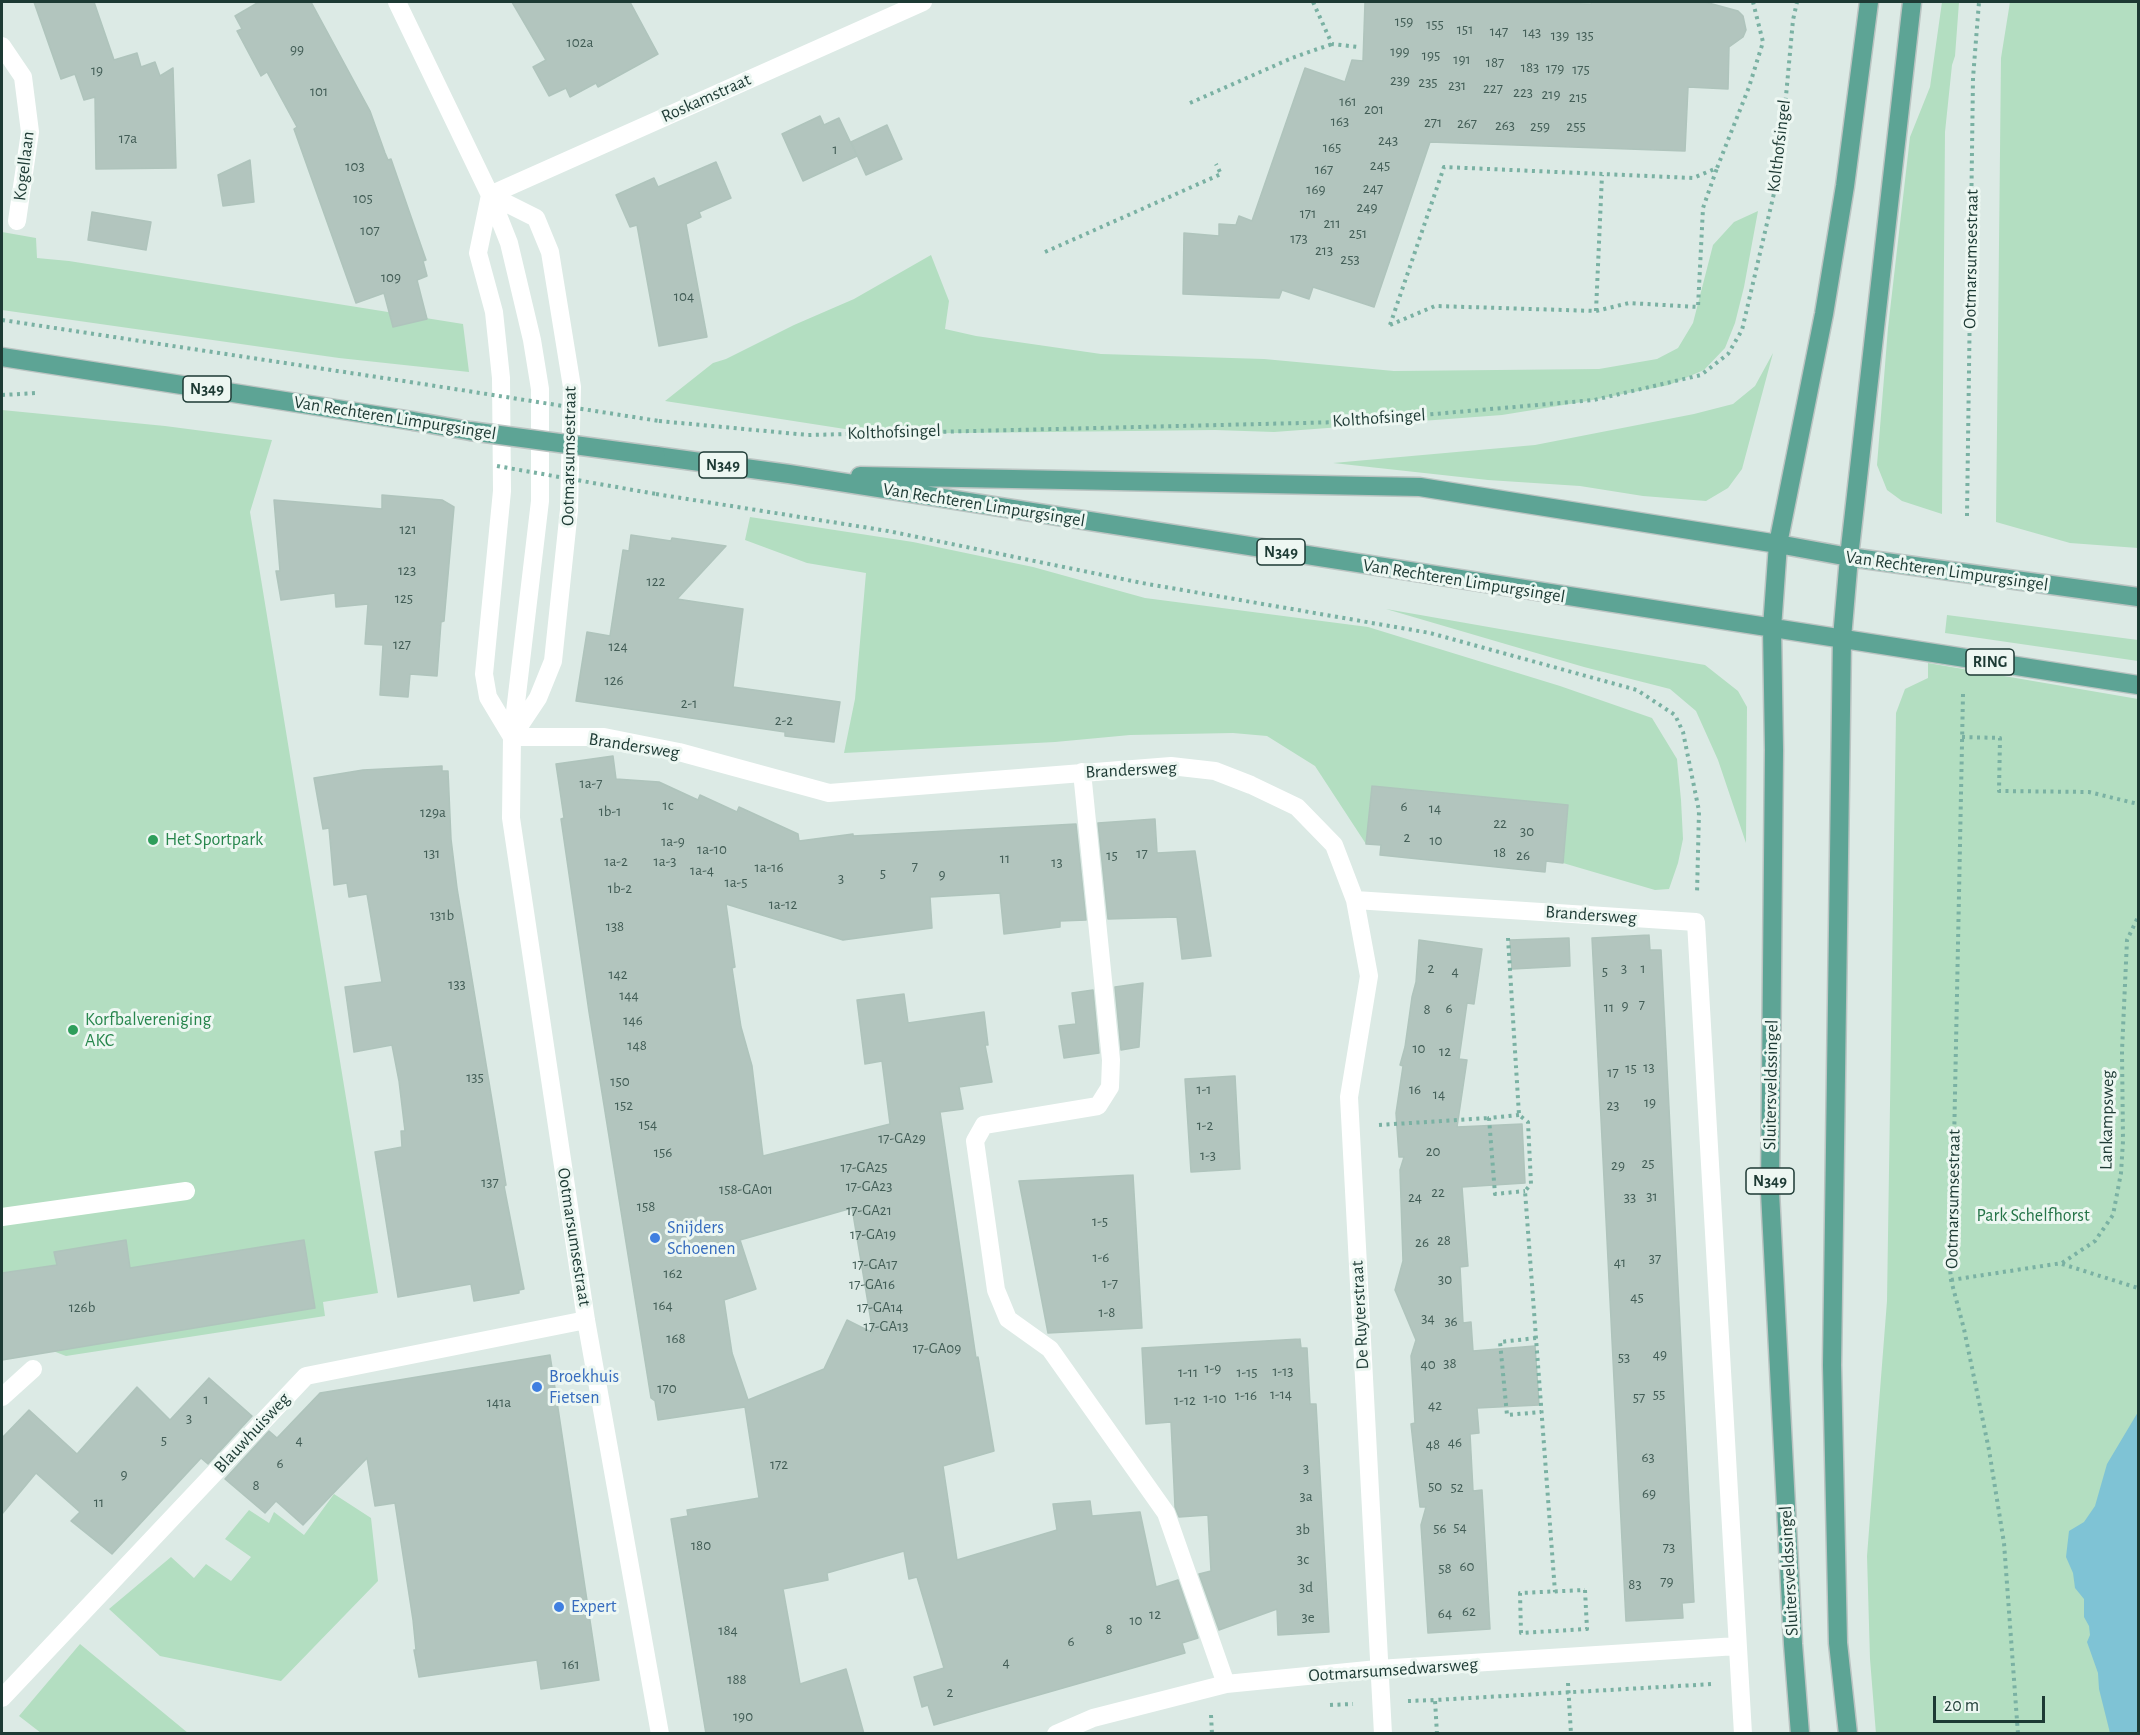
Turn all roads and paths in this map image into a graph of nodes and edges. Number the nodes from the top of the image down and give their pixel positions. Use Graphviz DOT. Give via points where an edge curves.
graph roads {
  1 [pos="397,2"];
  2 [pos="923,2"];
  3 [pos="1314,2"];
  4 [pos="1753,2"];
  5 [pos="1797,2"];
  6 [pos="1869,2"];
  7 [pos="1912,2"];
  8 [pos="1979,2"];
  9 [pos="1332,44"];
  10 [pos="2,46"];
  11 [pos="1358,47"];
  12 [pos="1190,103"];
  13 [pos="1216,164"];
  14 [pos="1717,168"];
  15 [pos="1602,176"];
  16 [pos="490,195"];
  17 [pos="17,221"];
  18 [pos="1045,252"];
  19 [pos="1596,311"];
  20 [pos="2,320"];
  21 [pos="2,357"];
  22 [pos="494,466"];
  23 [pos="789,474"];
  24 [pos="1967,516"];
  25 [pos="1778,544"];
  26 [pos="1849,557"];
  27 [pos="2139,597"];
  28 [pos="1772,628"];
  29 [pos="1842,638"];
  30 [pos="2139,685"];
  31 [pos="1963,694"];
  32 [pos="512,737"];
  33 [pos="1962,737"];
  34 [pos="1082,772"];
  35 [pos="2139,804"];
  36 [pos="1356,900"];
  37 [pos="1506,910"];
  38 [pos="2139,917"];
  39 [pos="1696,922"];
  40 [pos="1519,1115"];
  41 [pos="1489,1118"];
  42 [pos="1350,1127"];
  43 [pos="186,1191"];
  44 [pos="1525,1191"];
  45 [pos="2,1217"];
  46 [pos="2062,1263"];
  47 [pos="1951,1280"];
  48 [pos="2139,1288"];
  49 [pos="586,1320"];
  50 [pos="1536,1338"];
  51 [pos="33,1369"];
  52 [pos="2,1397"];
  53 [pos="1541,1412"];
  54 [pos="1554,1592"];
  55 [pos="1737,1646"];
  56 [pos="1567,1659"];
  57 [pos="1378,1669"];
  58 [pos="1740,1682"];
  59 [pos="1226,1684"];
  60 [pos="1568,1693"];
  61 [pos="2,1698"];
  62 [pos="660,1734"];
  63 [pos="1056,1734"];
  64 [pos="1383,1734"];
  65 [pos="1437,1734"];
  66 [pos="1571,1734"];
  67 [pos="1743,1734"];
  68 [pos="1800,1734"];
  69 [pos="1848,1734"];
  70 [pos="2018,1734"];
  1 -- 16 [label="street, Ootmarsumsestraat"];
  2 -- 16 [label="street, Roskamstraat"];
  3 -- 9 [label="path"];
  4 -- 14 [label="path" via="1763,42"];
  5 -- 20 [label="path, Kolthofsingel, bridge" via="1779,172 1742,330 1728,354 1701,375 1594,400 1343,422 808,435 659,421"];
  6 -- 25 [label="main road" via="1830,279"];
  7 -- 26 [label="main road"];
  8 -- 24 [label="path, Ootmarsumsestraat" via="1973,78"];
  9 -- 11 [label="path"];
  9 -- 12 [label="path"];
  10 -- 17 [label="street, Kogellaan" via="23,76 30,132"];
  13 -- 18 [label="path" via="1221,174"];
  14 -- 15 [label="path" via="1693,178"];
  14 -- 19 [label="path" via="1703,208 1698,307 1629,303"];
  15 -- 19 [label="path"];
  15 -- 19 [label="path" via="1444,167 1390,325 1435,306"];
  16 -- 32 [label="street, Ootmarsumsestraat" via="509,243 540,389 540,501"];
  16 -- 32 [label="street" via="478,253 494,312 501,378 502,491 484,674 488,697"];
  16 -- 32 [label="street, Ootmarsumsestraat" via="536,218 550,252 572,387 569,510 553,661 538,699"];
  21 -- 23 [label="main road, Van Rechteren Limpurgsingel / N349, bridge" via="470,430"];
  22 -- 39 [label="path, bridge" via="888,531 1142,583 1430,633 1637,690 1675,715 1683,732 1699,811"];
  23 -- 25 [label="main road, Van Rechteren Limpurgsingel / N349" via="1420,488"];
  23 -- 28 [label="main road, Van Rechteren Limpurgsingel / N349"];
  25 -- 26 [label="main road, Van Rechteren Limpurgsingel / N349"];
  25 -- 28 [label="main road, Sluitersveldssingel"];
  26 -- 27 [label="main road, Van Rechteren Limpurgsingel"];
  26 -- 29 [label="main road"];
  28 -- 29 [label="main road, Van Rechteren Limpurgsingel / RING"];
  28 -- 68 [label="main road, Sluitersveldssingel / N349" via="1770,1192"];
  29 -- 30 [label="main road, Van Rechteren Limpurgsingel / RING"];
  29 -- 69 [label="main road" via="1832,1365 1838,1642"];
  31 -- 33 [label="path, Ootmarsumsestraat"];
  32 -- 34 [label="street, Brandersweg" via="603,737 679,752 829,793"];
  32 -- 49 [label="street, Ootmarsumsestraat" via="511,818"];
  33 -- 35 [label="path" via="2000,738 1999,791 2088,792"];
  33 -- 47 [label="path, Ootmarsumsestraat"];
  34 -- 36 [label="street, Brandersweg" via="1171,766 1215,771 1251,785 1297,807 1334,845"];
  34 -- 59 [label="street" via="1111,1060 1110,1087 1098,1106 984,1125 975,1141 996,1290 1008,1319 1050,1349 1166,1513"];
  36 -- 37 [label="street, Brandersweg"];
  36 -- 42 [label="street, De Ruyterstraat" via="1369,976 1349,1097"];
  37 -- 39 [label="street, Brandersweg"];
  37 -- 40 [label="path"];
  38 -- 46 [label="path, Lankampsweg" via="2127,940 2123,1141 2113,1215 2096,1241"];
  39 -- 55 [label="street"];
  40 -- 41 [label="path"];
  40 -- 44 [label="path" via="1528,1122 1531,1184"];
  41 -- 42 [label="path"];
  41 -- 44 [label="path" via="1495,1194"];
  42 -- 57 [label="street, De Ruyterstraat"];
  43 -- 45 [label="street"];
  44 -- 50 [label="path"];
  46 -- 47 [label="path, Lankampsweg"];
  46 -- 48 [label="path"];
  47 -- 70 [label="path, Ootmarsumsestraat" via="1987,1441 2004,1543"];
  49 -- 61 [label="street, Blauwhuisweg" via="306,1376"];
  49 -- 62 [label="street, Ootmarsumsestraat"];
  50 -- 53 [label="path"];
  50 -- 53 [label="path" via="1500,1342 1507,1415"];
  51 -- 52 [label="street"];
  53 -- 54 [label="path"];
  54 -- 54 [label="path" via="1586,1590 1587,1629 1521,1633 1520,1593"];
  55 -- 56 [label="street, Ootmarsumsedwarsweg"];
  55 -- 58 [label="street"];
  56 -- 57 [label="street, Ootmarsumsedwarsweg"];
  56 -- 60 [label="path"];
  57 -- 59 [label="street, Ootmarsumsedwarsweg"];
  57 -- 64 [label="street, De Ruyterstraat"];
  58 -- 60 [label="path"];
  58 -- 67 [label="street"];
  59 -- 63 [label="street, Ootmarsumsedwarsweg" via="1093,1718"];
  60 -- 65 [label="path" via="1435,1700"];
  60 -- 66 [label="path"];
}
